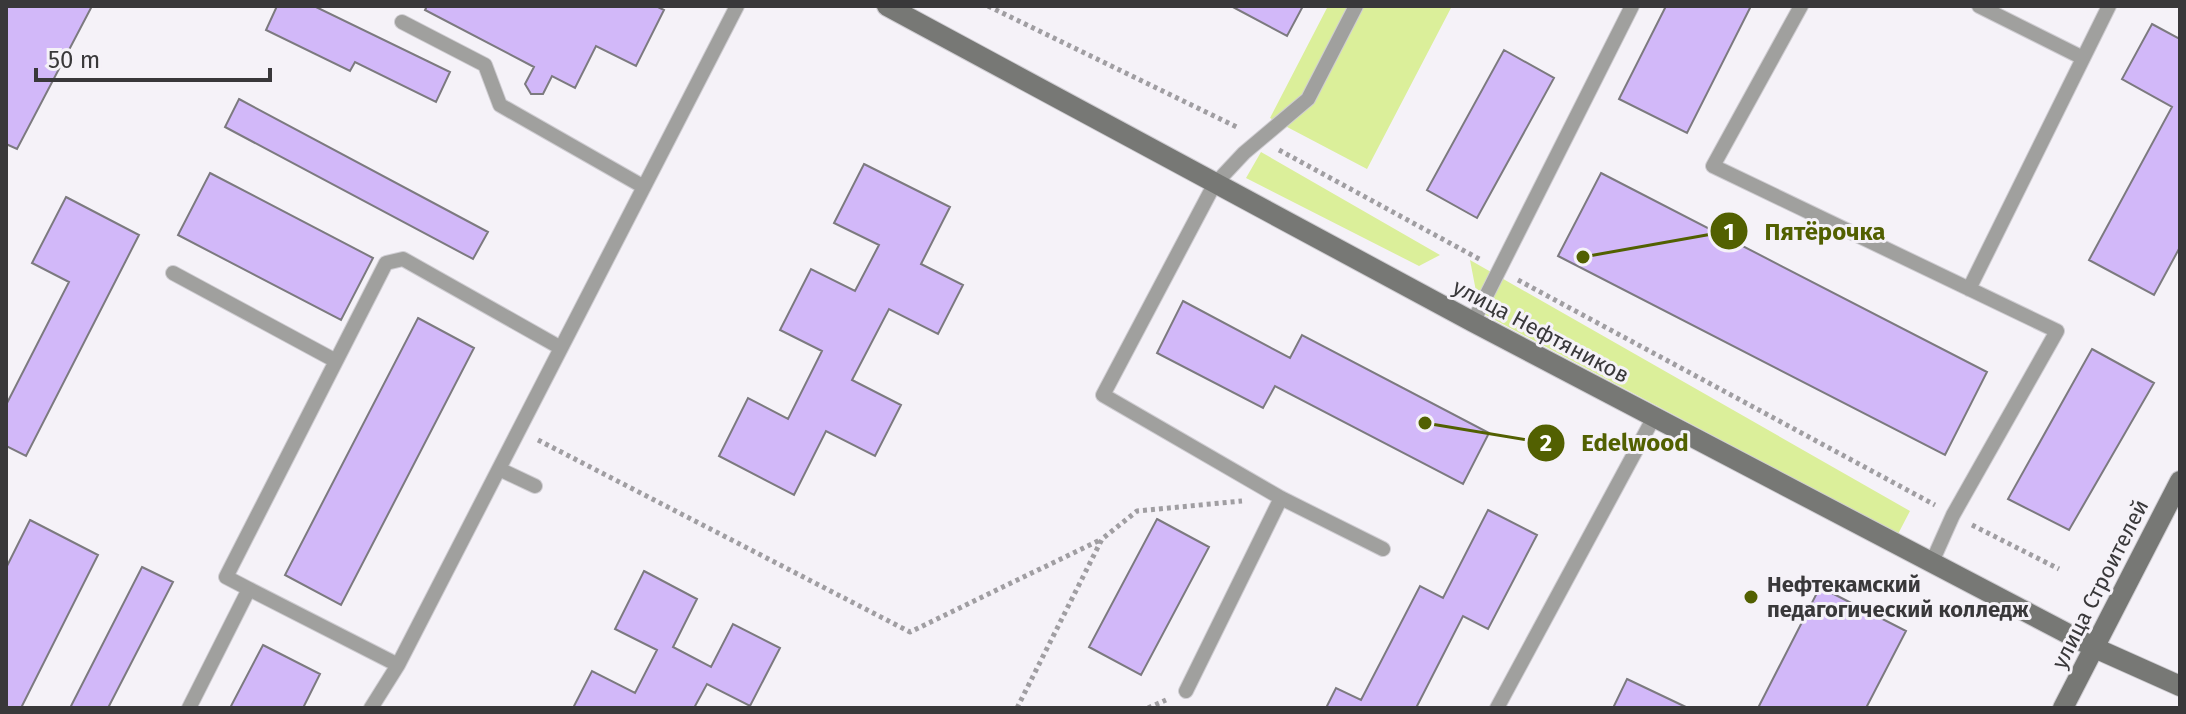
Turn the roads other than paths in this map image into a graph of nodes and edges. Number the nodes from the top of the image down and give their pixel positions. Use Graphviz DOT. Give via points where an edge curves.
graph roads {
  1 [pos="737,6"];
  2 [pos="887,6"];
  3 [pos="1356,6"];
  4 [pos="1632,6"];
  5 [pos="1801,6"];
  6 [pos="1979,6"];
  7 [pos="2109,6"];
  8 [pos="402,22"];
  9 [pos="2083,58"];
  10 [pos="1214,185"];
  11 [pos="644,187"];
  12 [pos="173,273"];
  13 [pos="1969,289"];
  14 [pos="1473,322"];
  15 [pos="561,348"];
  16 [pos="336,361"];
  17 [pos="1654,417"];
  18 [pos="499,469"];
  19 [pos="2180,481"];
  20 [pos="535,486"];
  21 [pos="1281,498"];
  22 [pos="1383,549"];
  23 [pos="1932,562"];
  24 [pos="249,589"];
  25 [pos="2095,648"];
  26 [pos="398,665"];
  27 [pos="2180,686"];
  28 [pos="1186,691"];
  29 [pos="189,708"];
  30 [pos="371,708"];
  31 [pos="1497,708"];
  32 [pos="2063,708"];
  1 -- 11 [label="lane"];
  2 -- 10 [label="main road, улица Нефтяников"];
  3 -- 10 [label="lane" via="1308,99"];
  4 -- 14 [label="lane"];
  5 -- 13 [label="lane" via="1713,166"];
  6 -- 9 [label="lane"];
  7 -- 9 [label="lane"];
  8 -- 11 [label="lane" via="485,65 500,105"];
  9 -- 13 [label="lane"];
  10 -- 14 [label="main road, улица Нефтяников"];
  10 -- 21 [label="lane" via="1103,395"];
  11 -- 15 [label="lane"];
  12 -- 16 [label="lane"];
  13 -- 23 [label="lane" via="2057,331"];
  14 -- 17 [label="main road, улица Нефтяников"];
  15 -- 16 [label="lane" via="403,259 386,263"];
  15 -- 18 [label="lane"];
  16 -- 24 [label="lane" via="226,577"];
  17 -- 23 [label="main road, улица Нефтяников"];
  17 -- 31 [label="lane"];
  18 -- 20 [label="lane"];
  18 -- 26 [label="lane"];
  19 -- 25 [label="main road, улица Строителей"];
  21 -- 22 [label="lane"];
  21 -- 28 [label="lane"];
  23 -- 25 [label="main road, улица Нефтяников"];
  24 -- 26 [label="lane"];
  24 -- 29 [label="lane"];
  25 -- 27 [label="main road, улица Нефтяников"];
  25 -- 32 [label="main road, улица Строителей"];
  26 -- 30 [label="lane"];
}
